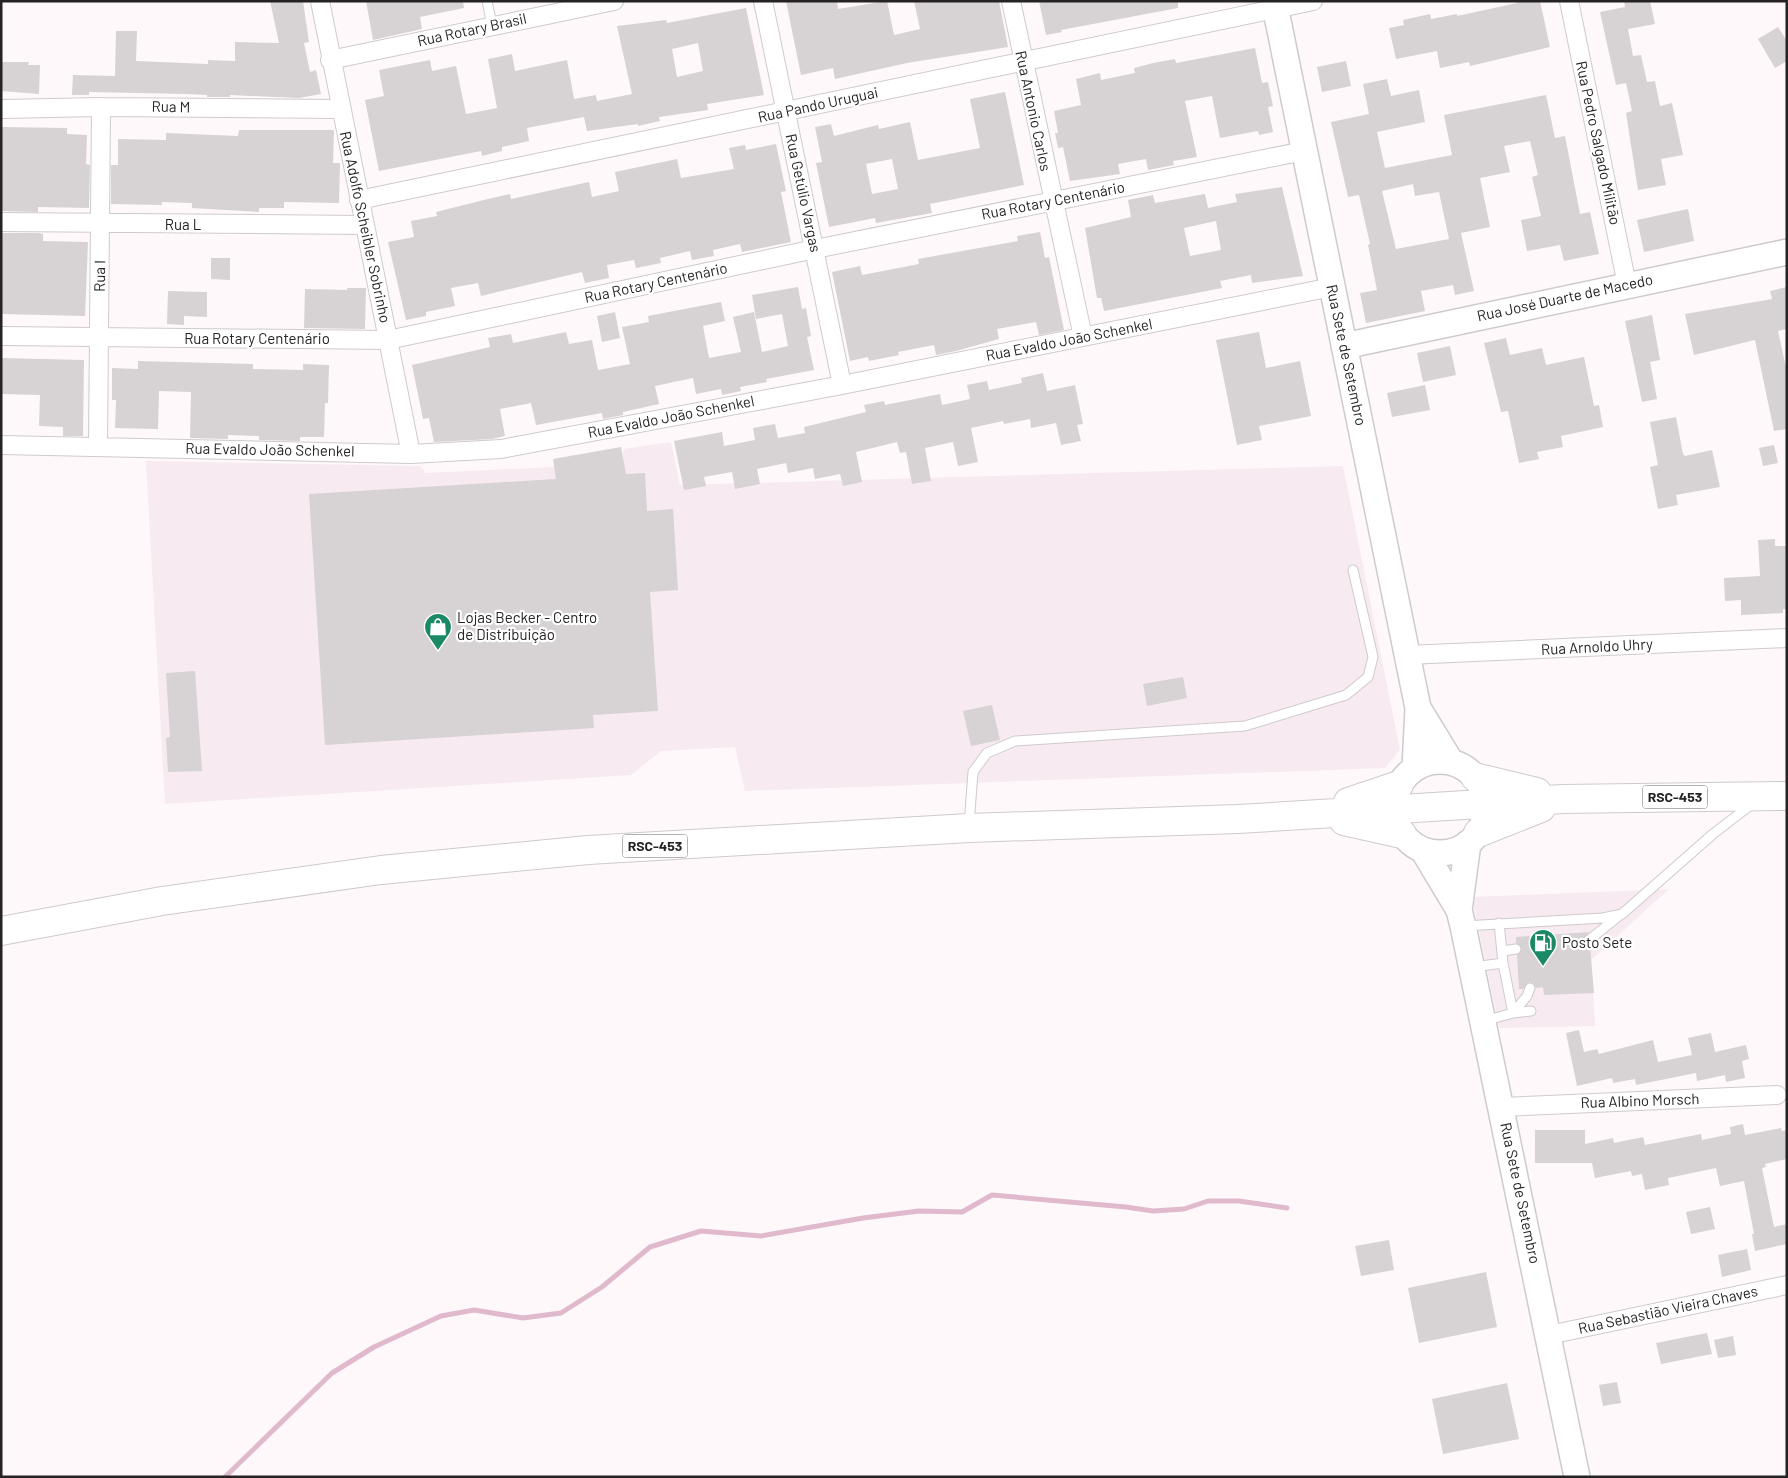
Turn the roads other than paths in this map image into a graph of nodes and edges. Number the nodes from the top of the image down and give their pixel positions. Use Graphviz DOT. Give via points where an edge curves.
graph roads {
  1 [pos="320,1"];
  2 [pos="487,1"];
  3 [pos="614,1"];
  4 [pos="763,1"];
  5 [pos="1011,1"];
  6 [pos="1313,1"];
  7 [pos="1569,1"];
  8 [pos="1274,5"];
  9 [pos="492,25"];
  10 [pos="330,60"];
  11 [pos="1022,62"];
  12 [pos="101,107"];
  13 [pos="1,109"];
  14 [pos="340,109"];
  15 [pos="786,112"];
  16 [pos="1304,151"];
  17 [pos="359,200"];
  18 [pos="1052,201"];
  19 [pos="1,222"];
  20 [pos="101,224"];
  21 [pos="365,225"];
  22 [pos="815,249"];
  23 [pos="1787,252"];
  24 [pos="1627,285"];
  25 [pos="1332,287"];
  26 [pos="1,336"];
  27 [pos="99,337"];
  28 [pos="1083,337"];
  29 [pos="388,340"];
  30 [pos="1344,346"];
  31 [pos="842,385"];
  32 [pos="1,445"];
  33 [pos="98,446"];
  34 [pos="411,454"];
  35 [pos="1353,570"];
  36 [pos="1787,638"];
  37 [pos="1407,656"];
  38 [pos="1418,708"];
  39 [pos="1451,762"];
  40 [pos="1475,777"];
  41 [pos="1774,796"];
  42 [pos="1563,799"];
  43 [pos="1487,804"];
  44 [pos="1406,809"];
  45 [pos="969,828"];
  46 [pos="1473,838"];
  47 [pos="1622,914"];
  48 [pos="1461,918"];
  49 [pos="1499,923"];
  50 [pos="1,931"];
  51 [pos="1589,940"];
  52 [pos="1516,949"];
  53 [pos="1502,951"];
  54 [pos="1503,962"];
  55 [pos="1471,967"];
  56 [pos="1530,988"];
  57 [pos="1531,1011"];
  58 [pos="1513,1014"];
  59 [pos="1483,1022"];
  60 [pos="1777,1095"];
  61 [pos="1502,1107"];
  62 [pos="1787,1285"];
  63 [pos="1549,1335"];
  64 [pos="1577,1477"];
  1 -- 10 [label="street, Rua Adolfo Scheibler Sobrinho"];
  2 -- 9 [label="lane"];
  3 -- 9 [label="street, Rua Rotary Brasil"];
  4 -- 15 [label="street, Rua Getúlio Vargas"];
  5 -- 11 [label="street, Rua Antonio Carlos"];
  6 -- 8 [label="street, Rua Pando Uruguai"];
  7 -- 24 [label="street, Rua Pedro Salgado Militão"];
  8 -- 11 [label="street, Rua Pando Uruguai"];
  8 -- 16 [label="street, Rua Sete de Setembro"];
  9 -- 10 [label="street, Rua Rotary Brasil"];
  10 -- 14 [label="street, Rua Adolfo Scheibler Sobrinho"];
  11 -- 15 [label="street, Rua Pando Uruguai"];
  11 -- 18 [label="street, Rua Antonio Carlos"];
  12 -- 13 [label="street, Rua M"];
  12 -- 14 [label="street, Rua M"];
  12 -- 20 [label="street, Rua I"];
  14 -- 17 [label="street, Rua Adolfo Scheibler Sobrinho"];
  15 -- 17 [label="street, Rua Pando Uruguai"];
  15 -- 22 [label="street, Rua Getúlio Vargas"];
  16 -- 18 [label="street, Rua Rotary Centenário"];
  16 -- 25 [label="street, Rua Sete de Setembro"];
  17 -- 21 [label="street, Rua Adolfo Scheibler Sobrinho"];
  18 -- 22 [label="street, Rua Rotary Centenário"];
  18 -- 28 [label="street, Rua Antonio Carlos"];
  19 -- 20 [label="street, Rua L"];
  20 -- 21 [label="street, Rua L"];
  20 -- 27 [label="street, Rua I"];
  21 -- 29 [label="street, Rua Adolfo Scheibler Sobrinho"];
  22 -- 29 [label="street, Rua Rotary Centenário"];
  22 -- 31 [label="street, Rua Getúlio Vargas"];
  23 -- 24 [label="street, Rua José Duarte de Macedo"];
  24 -- 30 [label="street, Rua José Duarte de Macedo"];
  25 -- 28 [label="street, Rua Evaldo João Schenkel"];
  25 -- 30 [label="street, Rua Sete de Setembro"];
  26 -- 27 [label="street, Rua Rotary Centenário"];
  27 -- 29 [label="street, Rua Rotary Centenário"];
  27 -- 33 [label="street, Rua I"];
  28 -- 31 [label="street, Rua Evaldo João Schenkel"];
  29 -- 34 [label="street, Rua Adolfo Scheibler Sobrinho"];
  30 -- 37 [label="street, Rua Sete de Setembro"];
  31 -- 34 [label="street, Rua Evaldo João Schenkel" via="501,449"];
  32 -- 33 [label="street, Rua Evaldo João Schenkel"];
  33 -- 34 [label="street, Rua Evaldo João Schenkel"];
  35 -- 45 [label="lane" via="1373,657 1368,677 1346,695 1245,726 1015,741 987,753 974,772"];
  36 -- 37 [label="street, Rua Arnoldo Uhry"];
  37 -- 38 [label="street, Rua Sete de Setembro"];
  38 -- 39 [label="street, Rua Sete de Setembro"];
  38 -- 44 [label="street, Rua Sete de Setembro"];
  39 -- 40 [label="street" via="1465,767"];
  39 -- 44 [label="street" via="1438,760"];
  40 -- 42 [label="highway"];
  40 -- 43 [label="street"];
  41 -- 42 [label="highway, RSC-453"];
  41 -- 47 [label="lane" via="1713,834"];
  42 -- 43 [label="highway, RSC-453"];
  42 -- 46 [label="highway"];
  43 -- 44 [label="highway, RSC-453"];
  43 -- 46 [label="street, Rua Sete de Setembro"];
  44 -- 45 [label="highway, RSC-453" via="1238,820"];
  44 -- 46 [label="street" via="1446,853"];
  44 -- 48 [label="street, Rua Sete de Setembro"];
  45 -- 50 [label="highway, RSC-453" via="588,850 381,870 162,902"];
  46 -- 48 [label="street, Rua Sete de Setembro"];
  47 -- 49 [label="lane" via="1603,918"];
  47 -- 51 [label="lane"];
  48 -- 49 [label="lane"];
  48 -- 55 [label="street, Rua Sete de Setembro"];
  49 -- 53 [label="lane"];
  52 -- 53 [label="lane"];
  53 -- 54 [label="lane"];
  54 -- 55 [label="lane"];
  54 -- 58 [label="lane"];
  55 -- 59 [label="street, Rua Sete de Setembro"];
  56 -- 58 [label="lane"];
  57 -- 58 [label="lane"];
  58 -- 59 [label="lane"];
  59 -- 61 [label="street, Rua Sete de Setembro"];
  60 -- 61 [label="street, Rua Albino Morsch"];
  61 -- 63 [label="street, Rua Sete de Setembro"];
  62 -- 63 [label="street, Rua Sebastião Vieira Chaves"];
  63 -- 64 [label="street, Rua Sete de Setembro"];
}
